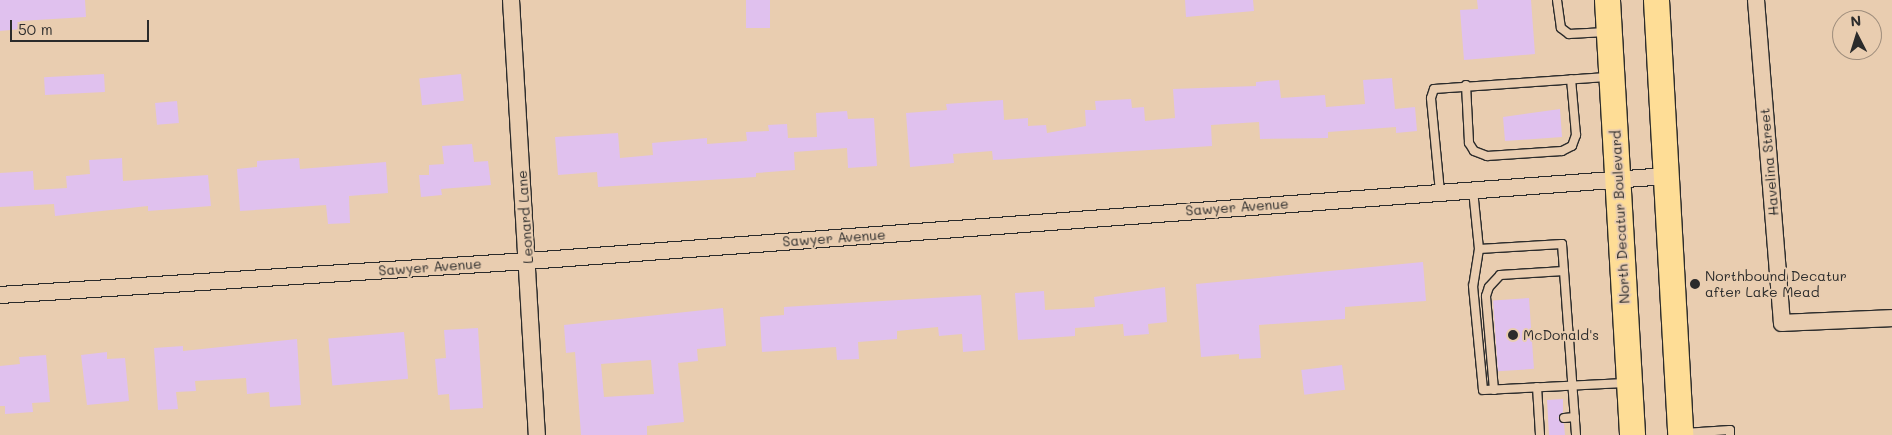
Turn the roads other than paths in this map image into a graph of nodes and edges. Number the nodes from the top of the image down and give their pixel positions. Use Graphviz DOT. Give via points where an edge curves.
graph roads {
  1 [pos="511,0"];
  2 [pos="1557,0"];
  3 [pos="1606,0"];
  4 [pos="1656,0"];
  5 [pos="1756,0"];
  6 [pos="1609,32"];
  7 [pos="1612,77"];
  8 [pos="1571,79"];
  9 [pos="1466,85"];
  10 [pos="1667,176"];
  11 [pos="1619,179"];
  12 [pos="1473,190"];
  13 [pos="1440,192"];
  14 [pos="1479,249"];
  15 [pos="528,261"];
  16 [pos="1564,271"];
  17 [pos="0,295"];
  18 [pos="1892,318"];
  19 [pos="1630,382"];
  20 [pos="1573,386"];
  21 [pos="1537,388"];
  22 [pos="1494,390"];
  23 [pos="1575,417"];
  24 [pos="1564,418"];
  25 [pos="1548,419"];
  26 [pos="1539,420"];
  27 [pos="1680,434"];
  28 [pos="537,435"];
  29 [pos="1540,435"];
  30 [pos="1576,435"];
  31 [pos="1632,435"];
  32 [pos="1730,435"];
  1 -- 15 [label="street, Leonard Lane"];
  2 -- 6 [label="lane" via="1561,28 1569,34"];
  3 -- 6 [label="main road, North Decatur Boulevard"];
  4 -- 10 [label="main road"];
  5 -- 18 [label="street, Havelina Street" via="1782,324"];
  6 -- 7 [label="main road, North Decatur Boulevard"];
  7 -- 8 [label="lane"];
  7 -- 11 [label="main road, North Decatur Boulevard"];
  8 -- 9 [label="lane"];
  8 -- 9 [label="lane" via="1576,135 1572,146 1562,151 1487,156 1474,151 1469,142"];
  9 -- 13 [label="lane" via="1440,87 1434,90 1431,98"];
  10 -- 11 [label="street, Sawyer Avenue"];
  10 -- 27 [label="main road"];
  11 -- 12 [label="street, Sawyer Avenue"];
  11 -- 19 [label="main road, North Decatur Boulevard"];
  12 -- 13 [label="street, Sawyer Avenue"];
  12 -- 14 [label="lane"];
  13 -- 15 [label="street, Sawyer Avenue"];
  14 -- 16 [label="lane" via="1562,244"];
  14 -- 22 [label="lane" via="1473,286 1482,381 1483,390"];
  15 -- 17 [label="street, Sawyer Avenue"];
  15 -- 28 [label="street, Leonard Lane"];
  16 -- 20 [label="lane"];
  16 -- 22 [label="lane" via="1500,275 1489,287 1486,296"];
  19 -- 20 [label="lane"];
  19 -- 31 [label="main road, North Decatur Boulevard"];
  20 -- 21 [label="lane"];
  20 -- 23 [label="lane"];
  21 -- 22 [label="lane"];
  21 -- 26 [label="lane"];
  23 -- 24 [label="lane"];
  23 -- 30 [label="lane"];
  25 -- 26 [label="lane"];
  26 -- 29 [label="lane"];
  27 -- 32 [label="lane" via="1730,430"];
}
